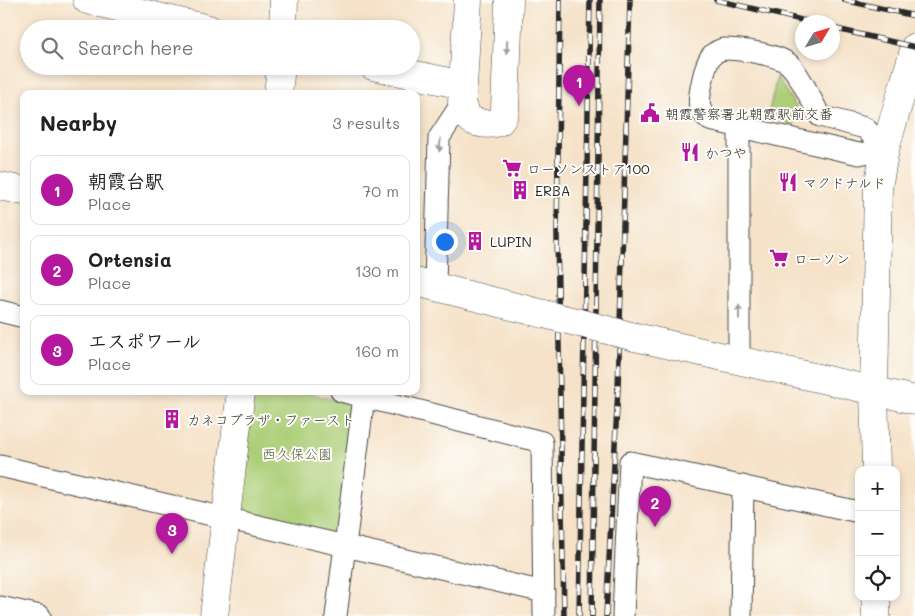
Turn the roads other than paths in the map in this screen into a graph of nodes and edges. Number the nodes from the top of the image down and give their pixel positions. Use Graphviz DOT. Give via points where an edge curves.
graph roads {
  1 [pos="86,0"];
  2 [pos="284,0"];
  3 [pos="468,0"];
  4 [pos="509,0"];
  5 [pos="171,20"];
  6 [pos="283,20"];
  7 [pos="914,59"];
  8 [pos="280,75"];
  9 [pos="402,75"];
  10 [pos="278,90"];
  11 [pos="462,94"];
  12 [pos="820,116"];
  13 [pos="739,128"];
  14 [pos="796,140"];
  15 [pos="885,149"];
  16 [pos="0,186"];
  17 [pos="20,191"];
  18 [pos="426,284"];
  19 [pos="0,311"];
  20 [pos="20,316"];
  21 [pos="739,360"];
  22 [pos="874,390"];
  23 [pos="240,395"];
  24 [pos="356,395"];
  25 [pos="364,397"];
  26 [pos="915,400"];
  27 [pos="0,466"];
  28 [pos="876,466"];
  29 [pos="743,486"];
  30 [pos="855,511"];
  31 [pos="225,518"];
  32 [pos="344,546"];
  33 [pos="544,592"];
  34 [pos="876,601"];
  35 [pos="0,607"];
  36 [pos="40,616"];
  37 [pos="214,616"];
  38 [pos="336,616"];
  39 [pos="544,616"];
  40 [pos="624,616"];
  41 [pos="741,616"];
  42 [pos="876,616"];
  1 -- 5 [label="street"];
  2 -- 6 [label="street"];
  3 -- 11 [label="street"];
  4 -- 11 [label="street, one-way" via="503,116 493,123 476,122 464,111"];
  7 -- 15 [label="street"];
  8 -- 10 [label="street"];
  9 -- 11 [label="street"];
  11 -- 18 [label="street, one-way" via="439,138"];
  12 -- 13 [label="street" via="790,65 773,57 723,49 710,57 706,65 699,103 704,116 710,120"];
  12 -- 14 [label="street" via="809,134"];
  12 -- 15 [label="street" via="865,128"];
  13 -- 14 [label="street"];
  21 -- 13 [label="street, one-way"];
  14 -- 15 [label="street" via="859,154"];
  15 -- 22 [label="street" via="878,187"];
  16 -- 17 [label="street"];
  18 -- 21 [label="street, bridge"];
  19 -- 20 [label="street"];
  21 -- 22 [label="street"];
  22 -- 26 [label="street"];
  22 -- 28 [label="street"];
  23 -- 31 [label="street"];
  24 -- 25 [label="street"];
  25 -- 32 [label="street"];
  25 -- 33 [label="street" via="542,442"];
  27 -- 31 [label="street"];
  29 -- 30 [label="street"];
  29 -- 40 [label="street" via="630,462"];
  29 -- 41 [label="street"];
  31 -- 32 [label="street"];
  31 -- 37 [label="street"];
  32 -- 33 [label="street"];
  32 -- 38 [label="street"];
  33 -- 39 [label="street"];
  34 -- 42 [label="street"];
  35 -- 36 [label="street"];
}
